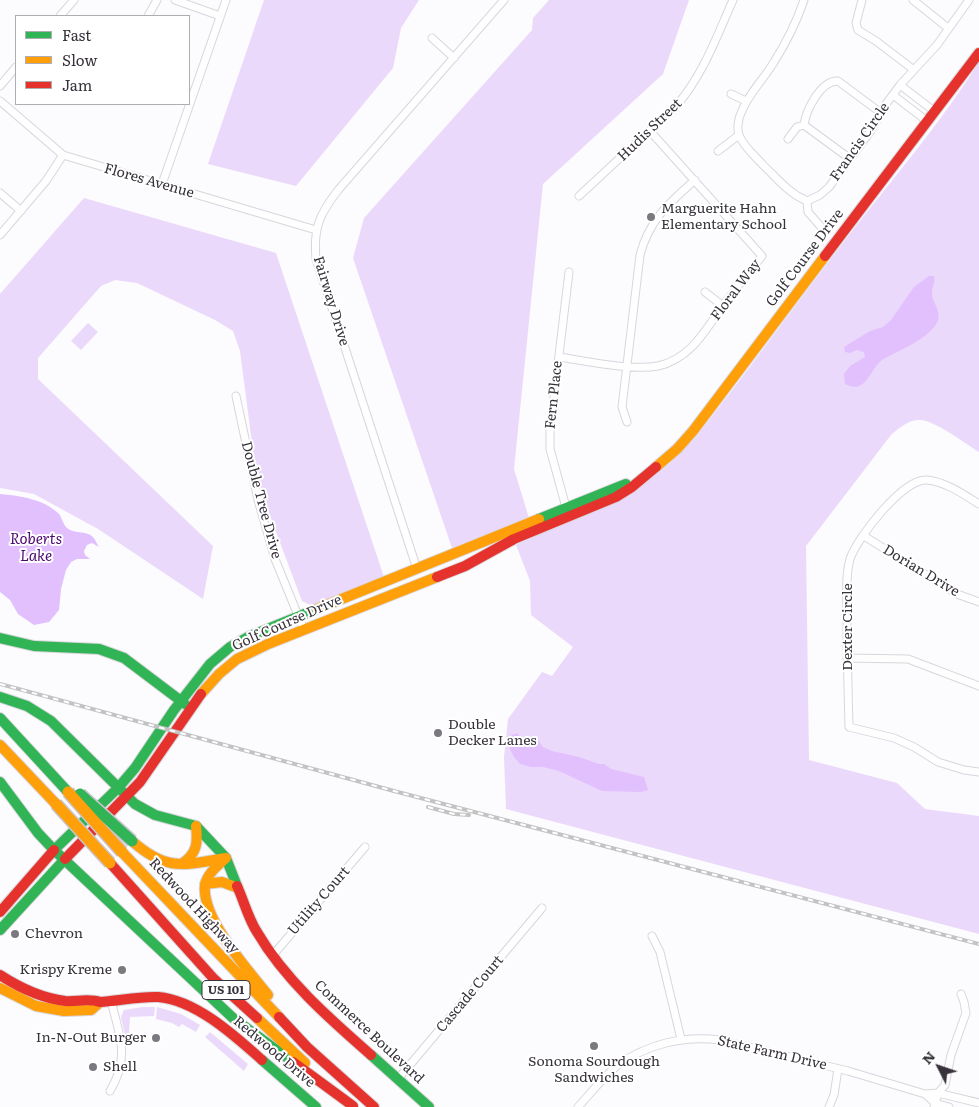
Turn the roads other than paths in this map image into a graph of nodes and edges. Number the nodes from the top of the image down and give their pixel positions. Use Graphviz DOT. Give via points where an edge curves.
graph roads {
  1 [pos="74,0"];
  2 [pos="157,0"];
  3 [pos="175,0"];
  4 [pos="226,0"];
  5 [pos="504,0"];
  6 [pos="733,0"];
  7 [pos="804,0"];
  8 [pos="862,0"];
  9 [pos="913,0"];
  10 [pos="969,0"];
  11 [pos="61,15"];
  12 [pos="149,15"];
  13 [pos="220,16"];
  14 [pos="948,28"];
  15 [pos="432,38"];
  16 [pos="979,53"];
  17 [pos="454,58"];
  18 [pos="15,68"];
  19 [pos="914,70"];
  20 [pos="900,85"];
  21 [pos="0,86"];
  22 [pos="731,94"];
  23 [pos="892,94"];
  24 [pos="0,101"];
  25 [pos="746,101"];
  26 [pos="190,103"];
  27 [pos="189,105"];
  28 [pos="934,111"];
  29 [pos="881,113"];
  30 [pos="927,121"];
  31 [pos="804,125"];
  32 [pos="650,131"];
  33 [pos="738,134"];
  34 [pos="788,139"];
  35 [pos="718,151"];
  36 [pos="63,155"];
  37 [pos="849,158"];
  38 [pos="695,180"];
  39 [pos="162,184"];
  40 [pos="0,193"];
  41 [pos="580,196"];
  42 [pos="806,201"];
  43 [pos="21,211"];
  44 [pos="822,228"];
  45 [pos="316,230"];
  46 [pos="0,235"];
  47 [pos="569,272"];
  48 [pos="705,292"];
  49 [pos="723,306"];
  50 [pos="558,358"];
  51 [pos="627,366"];
  52 [pos="236,396"];
  53 [pos="627,422"];
  54 [pos="979,504"];
  55 [pos="567,512"];
  56 [pos="864,536"];
  57 [pos="417,569"];
  58 [pos="979,602"];
  59 [pos="299,616"];
  60 [pos="304,630"];
  61 [pos="0,638"];
  62 [pos="847,658"];
  63 [pos="979,686"];
  64 [pos="0,698"];
  65 [pos="181,701"];
  66 [pos="192,708"];
  67 [pos="2,720"];
  68 [pos="0,745"];
  69 [pos="979,772"];
  70 [pos="0,782"];
  71 [pos="118,788"];
  72 [pos="70,790"];
  73 [pos="127,796"];
  74 [pos="196,826"];
  75 [pos="365,847"];
  76 [pos="54,850"];
  77 [pos="226,858"];
  78 [pos="65,860"];
  79 [pos="183,863"];
  80 [pos="205,884"];
  81 [pos="238,888"];
  82 [pos="542,908"];
  83 [pos="0,912"];
  84 [pos="0,930"];
  85 [pos="652,936"];
  86 [pos="273,955"];
  87 [pos="0,975"];
  88 [pos="0,988"];
  89 [pos="961,994"];
  90 [pos="105,1002"];
  91 [pos="680,1039"];
  92 [pos="307,1047"];
  93 [pos="838,1069"];
  94 [pos="398,1080"];
  95 [pos="944,1085"];
  96 [pos="110,1091"];
  97 [pos="938,1093"];
  98 [pos="925,1094"];
  99 [pos="947,1095"];
  100 [pos="979,1104"];
  101 [pos="935,1105"];
  102 [pos="316,1107"];
  103 [pos="353,1107"];
  104 [pos="374,1107"];
  105 [pos="429,1107"];
  106 [pos="578,1107"];
  107 [pos="829,1107"];
  108 [pos="945,1107"];
  1 -- 11 [label="street"];
  2 -- 12 [label="street"];
  3 -- 13 [label="street"];
  4 -- 13 [label="street"];
  5 -- 17 [label="street, Fairway Drive"];
  6 -- 32 [label="street, Hudis Street" via="688,93"];
  7 -- 25 [label="street" via="774,61"];
  8 -- 19 [label="street" via="856,23 858,30"];
  9 -- 14 [label="street"];
  10 -- 14 [label="street, Francis Circle"];
  13 -- 26 [label="street"];
  14 -- 19 [label="street, Francis Circle"];
  15 -- 17 [label="street"];
  16 -- 28 [label="main road, Golf Course Drive"];
  17 -- 45 [label="street, Fairway Drive" via="334,195"];
  18 -- 21 [label="street"];
  19 -- 20 [label="street, Francis Circle"];
  20 -- 23 [label="street, Francis Circle"];
  20 -- 28 [label="street"];
  22 -- 25 [label="street"];
  23 -- 29 [label="street, Francis Circle"];
  23 -- 30 [label="street"];
  24 -- 36 [label="street, Flores Avenue"];
  25 -- 33 [label="street" via="740,114"];
  27 -- 39 [label="street"];
  28 -- 30 [label="main road, Golf Course Drive"];
  29 -- 31 [label="street" via="838,81 832,80 824,85 806,114"];
  29 -- 37 [label="street, Francis Circle"];
  30 -- 55 [label="main road, Golf Course Drive" via="677,449 647,474"];
  31 -- 34 [label="street" via="797,127"];
  31 -- 37 [label="street"];
  32 -- 38 [label="street, Floral Way"];
  32 -- 41 [label="street, Hudis Street"];
  33 -- 35 [label="street"];
  33 -- 42 [label="street" via="747,148 788,190"];
  36 -- 39 [label="street, Flores Avenue"];
  36 -- 43 [label="street"];
  37 -- 42 [label="street, Francis Circle" via="828,187"];
  38 -- 49 [label="street, Floral Way" via="762,256"];
  38 -- 51 [label="street" via="660,212 643,242"];
  39 -- 45 [label="street, Flores Avenue"];
  40 -- 43 [label="street"];
  42 -- 44 [label="street" via="808,212"];
  43 -- 46 [label="street"];
  45 -- 57 [label="street, Fairway Drive" via="316,259"];
  47 -- 50 [label="street, Fern Place"];
  48 -- 49 [label="street"];
  49 -- 51 [label="street, Floral Way" via="696,344 682,356 657,366"];
  50 -- 51 [label="street, Floral Way"];
  50 -- 55 [label="street, Fern Place" via="550,449"];
  51 -- 53 [label="street" via="622,407"];
  52 -- 59 [label="street, Double Tree Drive" via="258,500 275,558"];
  54 -- 56 [label="street, Dexter Circle" via="955,489 926,480 908,486 890,502"];
  55 -- 57 [label="main road, Golf Course Drive"];
  55 -- 60 [label="main road, Golf Course Drive" via="465,566"];
  56 -- 58 [label="street, Dorian Drive" via="957,594"];
  56 -- 62 [label="street, Dexter Circle" via="850,559 846,585"];
  57 -- 59 [label="main road, Golf Course Drive"];
  59 -- 60 [label="street, Double Tree Drive"];
  59 -- 65 [label="main road, Golf Course Drive" via="230,647 210,664"];
  60 -- 66 [label="main road, Golf Course Drive" via="238,659 219,674"];
  61 -- 65 [label="main road" via="34,646 106,651 124,658"];
  62 -- 63 [label="street" via="908,659"];
  62 -- 69 [label="street, Dexter Circle" via="849,727 894,738 938,762"];
  64 -- 71 [label="main road, Commerce Boulevard" via="41,713"];
  65 -- 66 [label="main road"];
  65 -- 71 [label="main road, Golf Course Drive"];
  66 -- 73 [label="main road, Golf Course Drive"];
  67 -- 72 [label="main road, Redwood Highway / US 101"];
  68 -- 103 [label="main road, US 101, bridge" via="214,979"];
  70 -- 76 [label="main road"];
  71 -- 73 [label="main road, Commerce Boulevard"];
  71 -- 76 [label="main road, Golf Course Drive"];
  72 -- 79 [label="main road, bridge" via="157,860"];
  72 -- 92 [label="main road, Redwood Highway / US 101, bridge" via="122,852"];
  73 -- 74 [label="main road, Commerce Boulevard" via="155,815"];
  73 -- 78 [label="main road, Golf Course Drive"];
  74 -- 77 [label="main road, Commerce Boulevard"];
  74 -- 79 [label="main road" via="196,850"];
  75 -- 86 [label="street, Utility Court"];
  76 -- 78 [label="main road"];
  76 -- 83 [label="main road, Golf Course Drive"];
  77 -- 79 [label="main road"];
  77 -- 80 [label="main road"];
  77 -- 81 [label="main road, Commerce Boulevard"];
  78 -- 84 [label="main road, Golf Course Drive"];
  78 -- 103 [label="main road" via="233,1018"];
  80 -- 81 [label="main road" via="221,881"];
  80 -- 92 [label="main road" via="210,914"];
  81 -- 86 [label="main road, Commerce Boulevard" via="256,930"];
  82 -- 94 [label="street, Cascade Court"];
  85 -- 91 [label="street" via="660,952"];
  86 -- 94 [label="main road, Commerce Boulevard" via="314,1004"];
  87 -- 90 [label="main road, Redwood Drive" via="39,995"];
  88 -- 90 [label="main road, Redwood Drive" via="36,1006 64,1011 91,1010"];
  89 -- 95 [label="street" via="966,1013"];
  90 -- 96 [label="street" via="122,1043 122,1064"];
  90 -- 102 [label="main road, Redwood Drive" via="158,996 192,1007 238,1039"];
  91 -- 93 [label="street, State Farm Drive" via="720,1040"];
  91 -- 106 [label="street, State Farm Drive" via="632,1056 617,1066"];
  92 -- 104 [label="main road, Redwood Highway / US 101"];
  93 -- 98 [label="street, State Farm Drive"];
  93 -- 107 [label="street"];
  94 -- 105 [label="main road, Commerce Boulevard"];
  95 -- 97 [label="street"];
  95 -- 99 [label="street"];
  97 -- 98 [label="street, State Farm Drive"];
  97 -- 99 [label="street, State Farm Drive"];
  97 -- 101 [label="street"];
  98 -- 101 [label="street, State Farm Drive"];
  99 -- 100 [label="street, State Farm Drive"];
  99 -- 108 [label="street"];
  101 -- 108 [label="street, State Farm Drive"];
}
